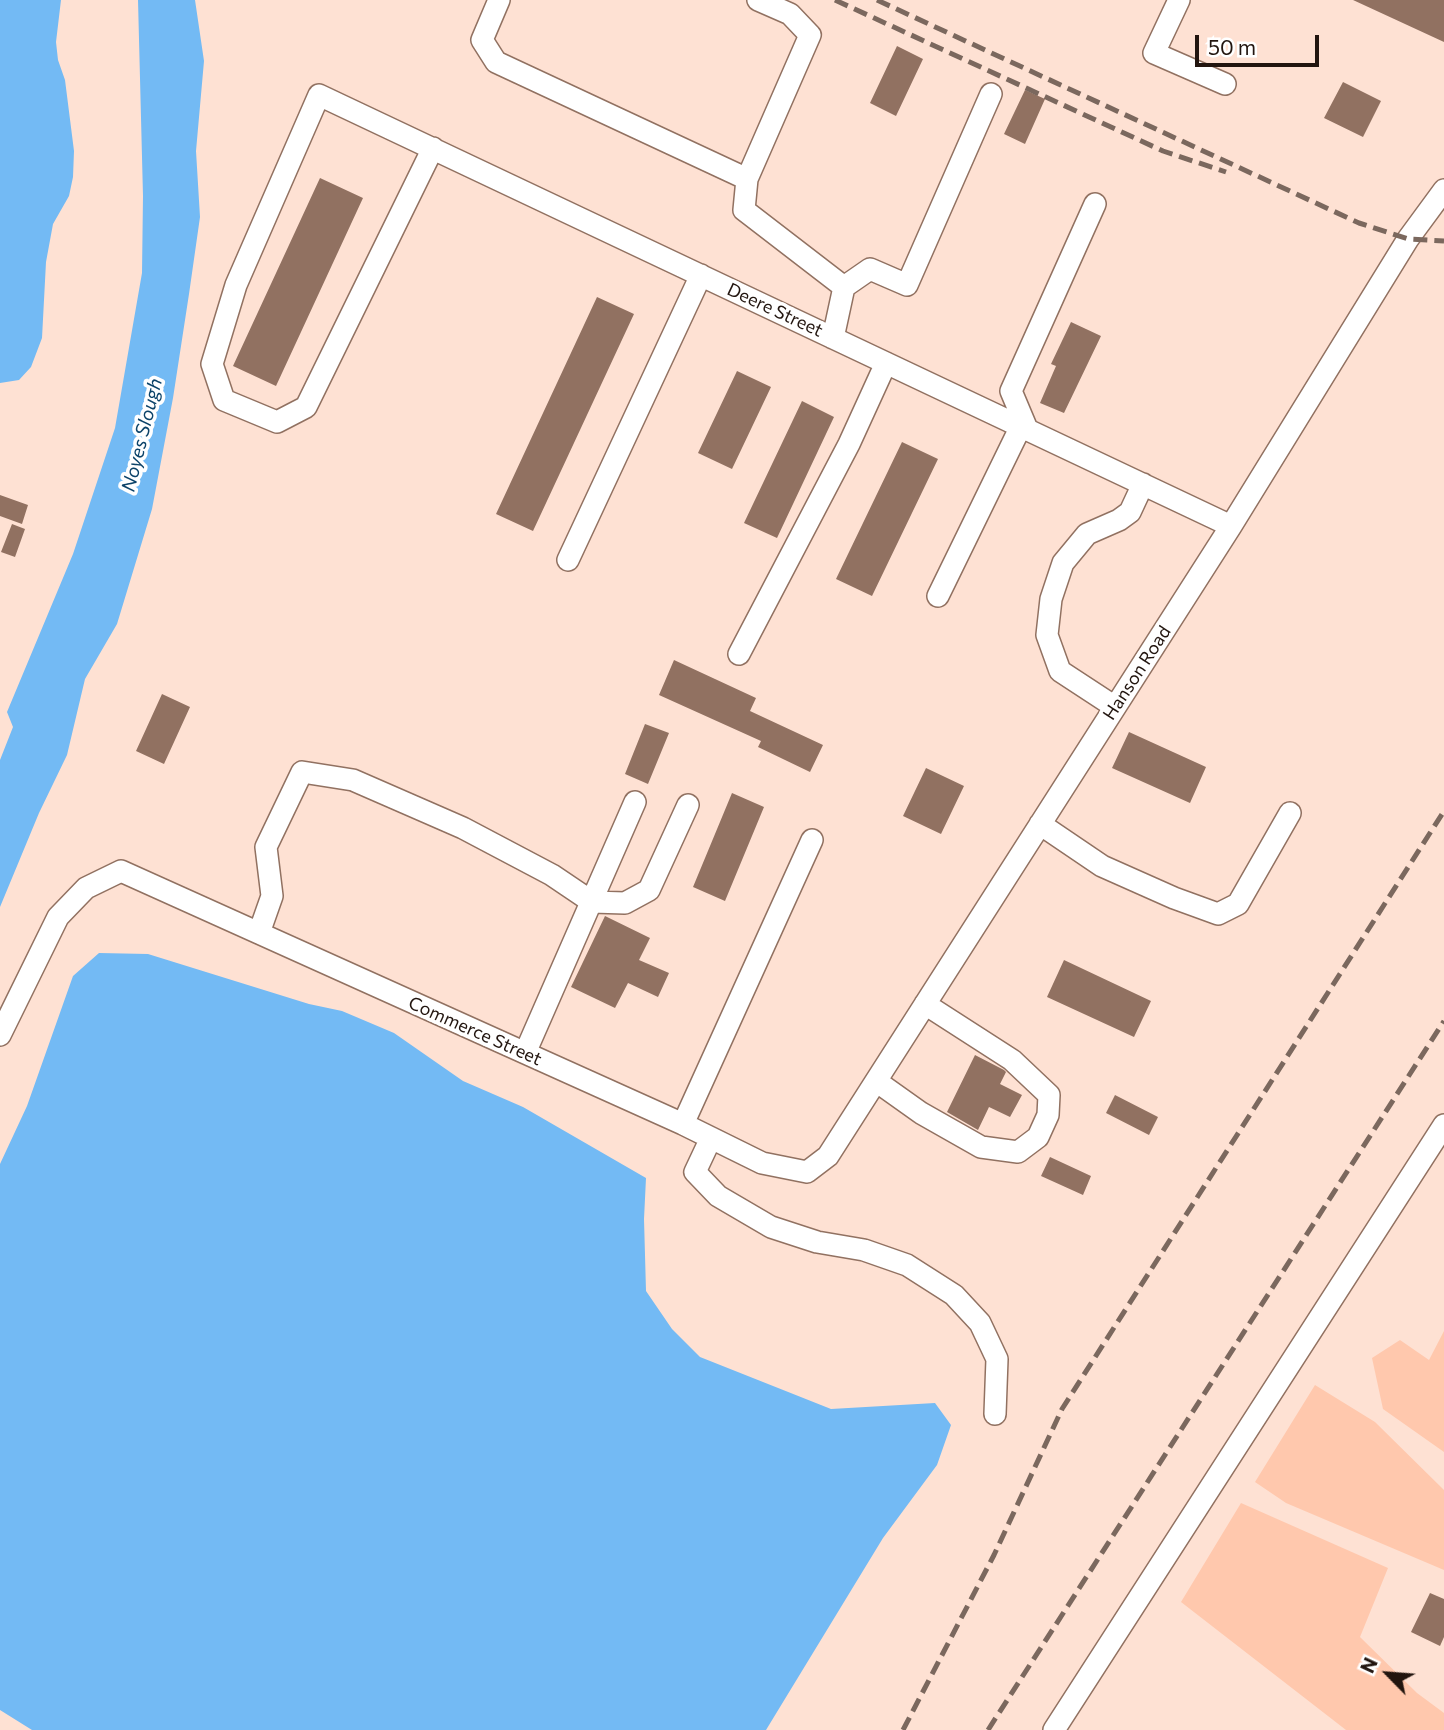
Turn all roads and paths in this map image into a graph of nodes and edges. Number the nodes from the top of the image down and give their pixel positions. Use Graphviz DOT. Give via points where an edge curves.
graph roads {
  1 [pos="499,0"];
  2 [pos="758,0"];
  3 [pos="1179,0"];
  4 [pos="1225,84"];
  5 [pos="991,93"];
  6 [pos="433,149"];
  7 [pos="747,178"];
  8 [pos="1444,190"];
  9 [pos="1095,204"];
  10 [pos="701,275"];
  11 [pos="844,287"];
  12 [pos="833,338"];
  13 [pos="886,363"];
  14 [pos="1024,428"];
  15 [pos="1143,484"];
  16 [pos="1231,526"];
  17 [pos="568,560"];
  18 [pos="937,596"];
  19 [pos="740,654"];
  20 [pos="1115,707"];
  21 [pos="635,802"];
  22 [pos="688,805"];
  23 [pos="1290,813"];
  24 [pos="1040,824"];
  25 [pos="812,841"];
  26 [pos="593,902"];
  27 [pos="259,933"];
  28 [pos="925,1004"];
  29 [pos="0,1035"];
  30 [pos="525,1053"];
  31 [pos="876,1081"];
  32 [pos="683,1124"];
  33 [pos="1444,1125"];
  34 [pos="711,1138"];
  35 [pos="828,1156"];
  36 [pos="995,1414"];
  37 [pos="1054,1730"];
  1 -- 7 [label="street" via="482,40 496,62"];
  2 -- 7 [label="street" via="790,14 810,35"];
  3 -- 4 [label="street" via="1154,52"];
  5 -- 11 [label="street" via="907,285 870,269"];
  6 -- 6 [label="street, Deere Street" via="318,94 236,285 212,364 224,400 276,422 306,407"];
  6 -- 10 [label="street, Deere Street"];
  7 -- 11 [label="street" via="744,210"];
  8 -- 16 [label="street, Hanson Road" via="1408,239"];
  9 -- 14 [label="street" via="1011,391"];
  10 -- 12 [label="street, Deere Street"];
  10 -- 17 [label="street"];
  11 -- 12 [label="street"];
  12 -- 13 [label="street, Deere Street"];
  13 -- 14 [label="street, Deere Street"];
  13 -- 19 [label="street"];
  14 -- 15 [label="street, Deere Street"];
  14 -- 18 [label="street"];
  15 -- 16 [label="street, Deere Street"];
  15 -- 20 [label="street" via="1130,512 1087,534 1063,563 1051,599 1047,635 1060,671"];
  16 -- 20 [label="street, Hanson Road"];
  20 -- 24 [label="street, Hanson Road"];
  21 -- 26 [label="street"];
  22 -- 26 [label="street" via="649,890 625,903"];
  23 -- 24 [label="street" via="1238,904 1218,914 1102,866"];
  24 -- 28 [label="street, Hanson Road"];
  25 -- 32 [label="street"];
  26 -- 27 [label="street" via="463,828 353,779 302,772 266,847 272,896"];
  26 -- 30 [label="street"];
  27 -- 29 [label="street, Commerce Street" via="121,872 86,888 58,917"];
  27 -- 30 [label="street, Commerce Street"];
  28 -- 31 [label="street, Hanson Road"];
  28 -- 31 [label="street" via="1012,1060 1049,1095 1048,1115 1038,1137 1017,1152 981,1147"];
  30 -- 32 [label="street, Commerce Street"];
  31 -- 35 [label="street, Hanson Road"];
  32 -- 34 [label="street, Commerce Street"];
  33 -- 37 [label="street"];
  34 -- 35 [label="street, Commerce Street" via="762,1163 807,1172"];
  34 -- 36 [label="street" via="695,1172 718,1196 771,1227 907,1265 954,1295 980,1323 997,1359"];
}
